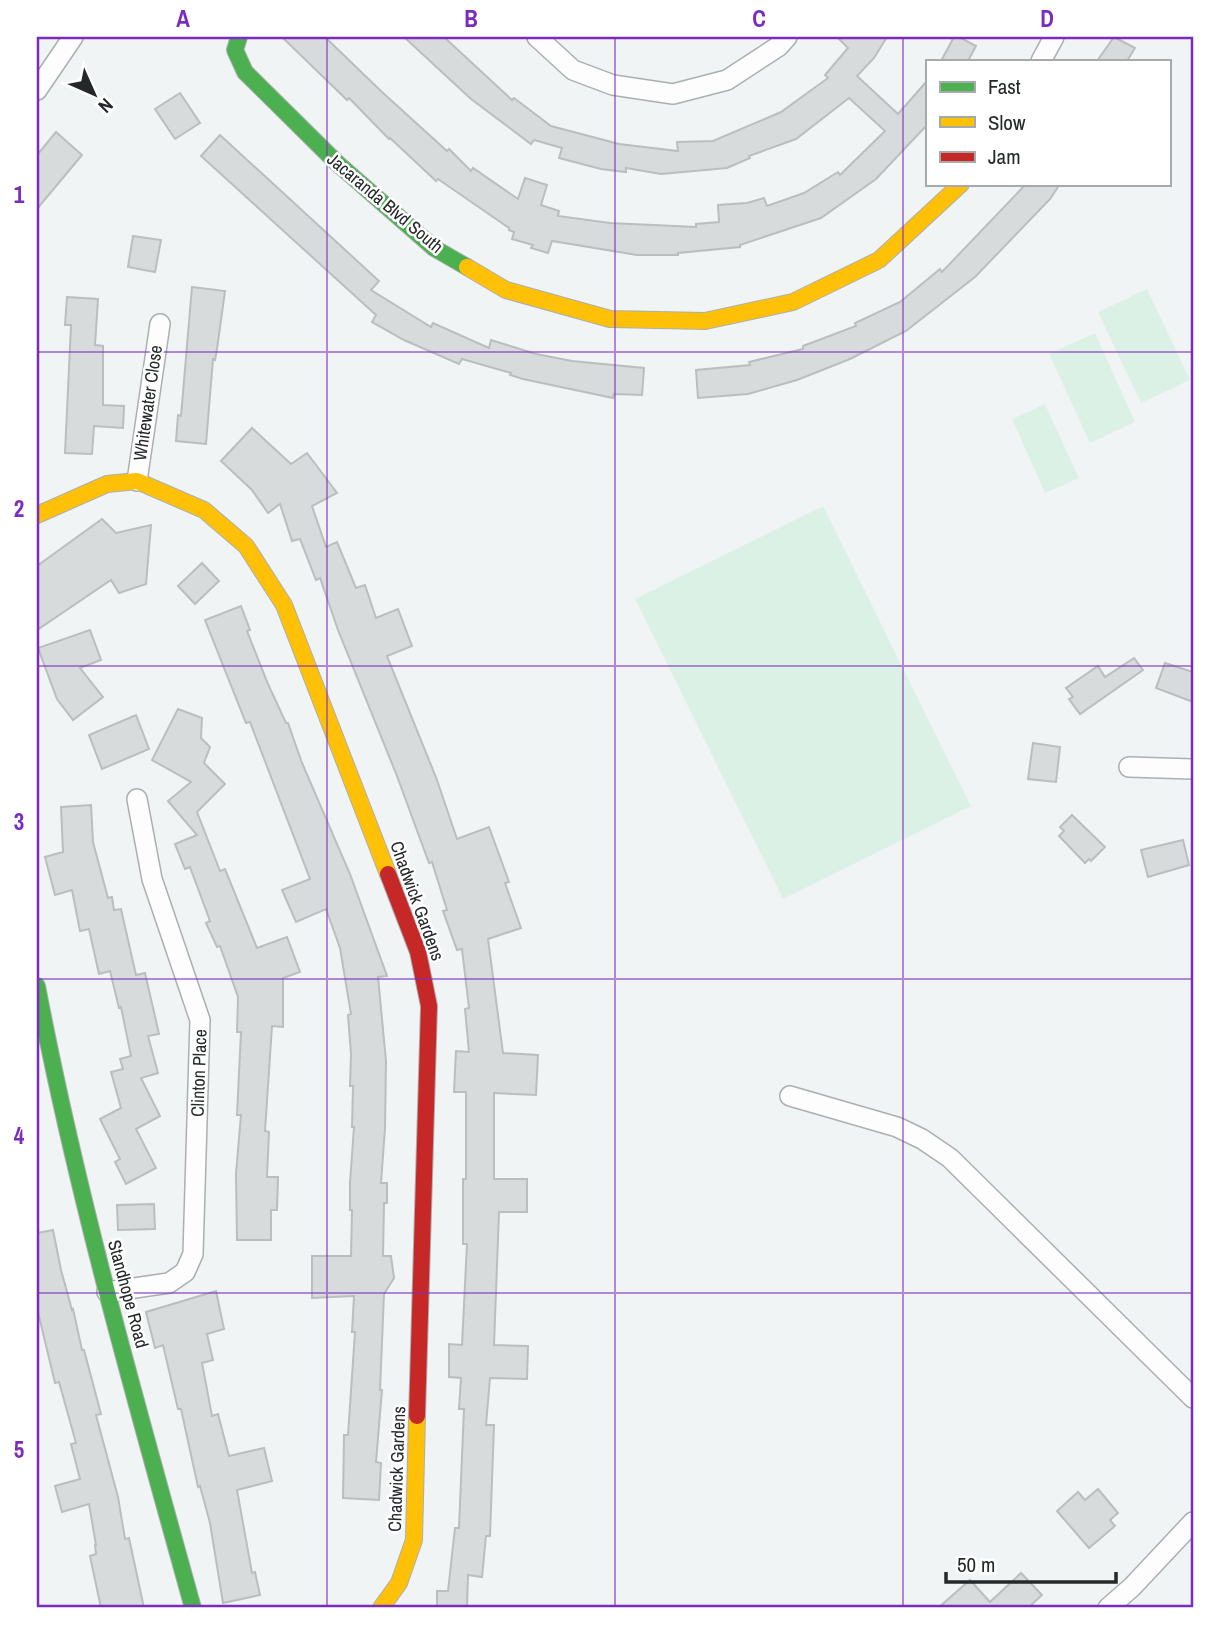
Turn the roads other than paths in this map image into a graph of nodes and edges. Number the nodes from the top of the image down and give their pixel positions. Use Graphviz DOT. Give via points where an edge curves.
graph roads {
  1 [pos="73,37"];
  2 [pos="239,37"];
  3 [pos="537,37"];
  4 [pos="787,37"];
  5 [pos="1054,37"];
  6 [pos="1042,60"];
  7 [pos="38,89"];
  8 [pos="959,186"];
  9 [pos="160,324"];
  10 [pos="137,481"];
  11 [pos="37,515"];
  12 [pos="1129,767"];
  13 [pos="1193,769"];
  14 [pos="136,799"];
  15 [pos="37,986"];
  16 [pos="789,1096"];
  17 [pos="107,1292"];
  18 [pos="1193,1398"];
  19 [pos="1193,1522"];
  20 [pos="193,1608"];
  21 [pos="381,1608"];
  22 [pos="1108,1608"];
  1 -- 7 [label="street"];
  2 -- 8 [label="street, Jacaranda Blvd South" via="235,50 260,89 434,248 506,290 611,319 705,321 793,302 879,260"];
  3 -- 4 [label="street" via="573,70 613,85 673,94 727,80"];
  5 -- 6 [label="street"];
  9 -- 10 [label="street, Whitewater Close"];
  10 -- 11 [label="street" via="107,484"];
  10 -- 21 [label="street, Chadwick Gardens" via="204,510 246,546 284,606 418,952 429,1006 414,1541 399,1583"];
  12 -- 13 [label="street"];
  14 -- 17 [label="street, Clinton Place" via="152,879 200,1020 194,1254 185,1272 169,1283"];
  15 -- 17 [label="street, Standhope Road" via="76,1175"];
  16 -- 18 [label="street" via="897,1128 950,1158"];
  17 -- 20 [label="street, Standhope Road"];
  19 -- 22 [label="street"];
}
